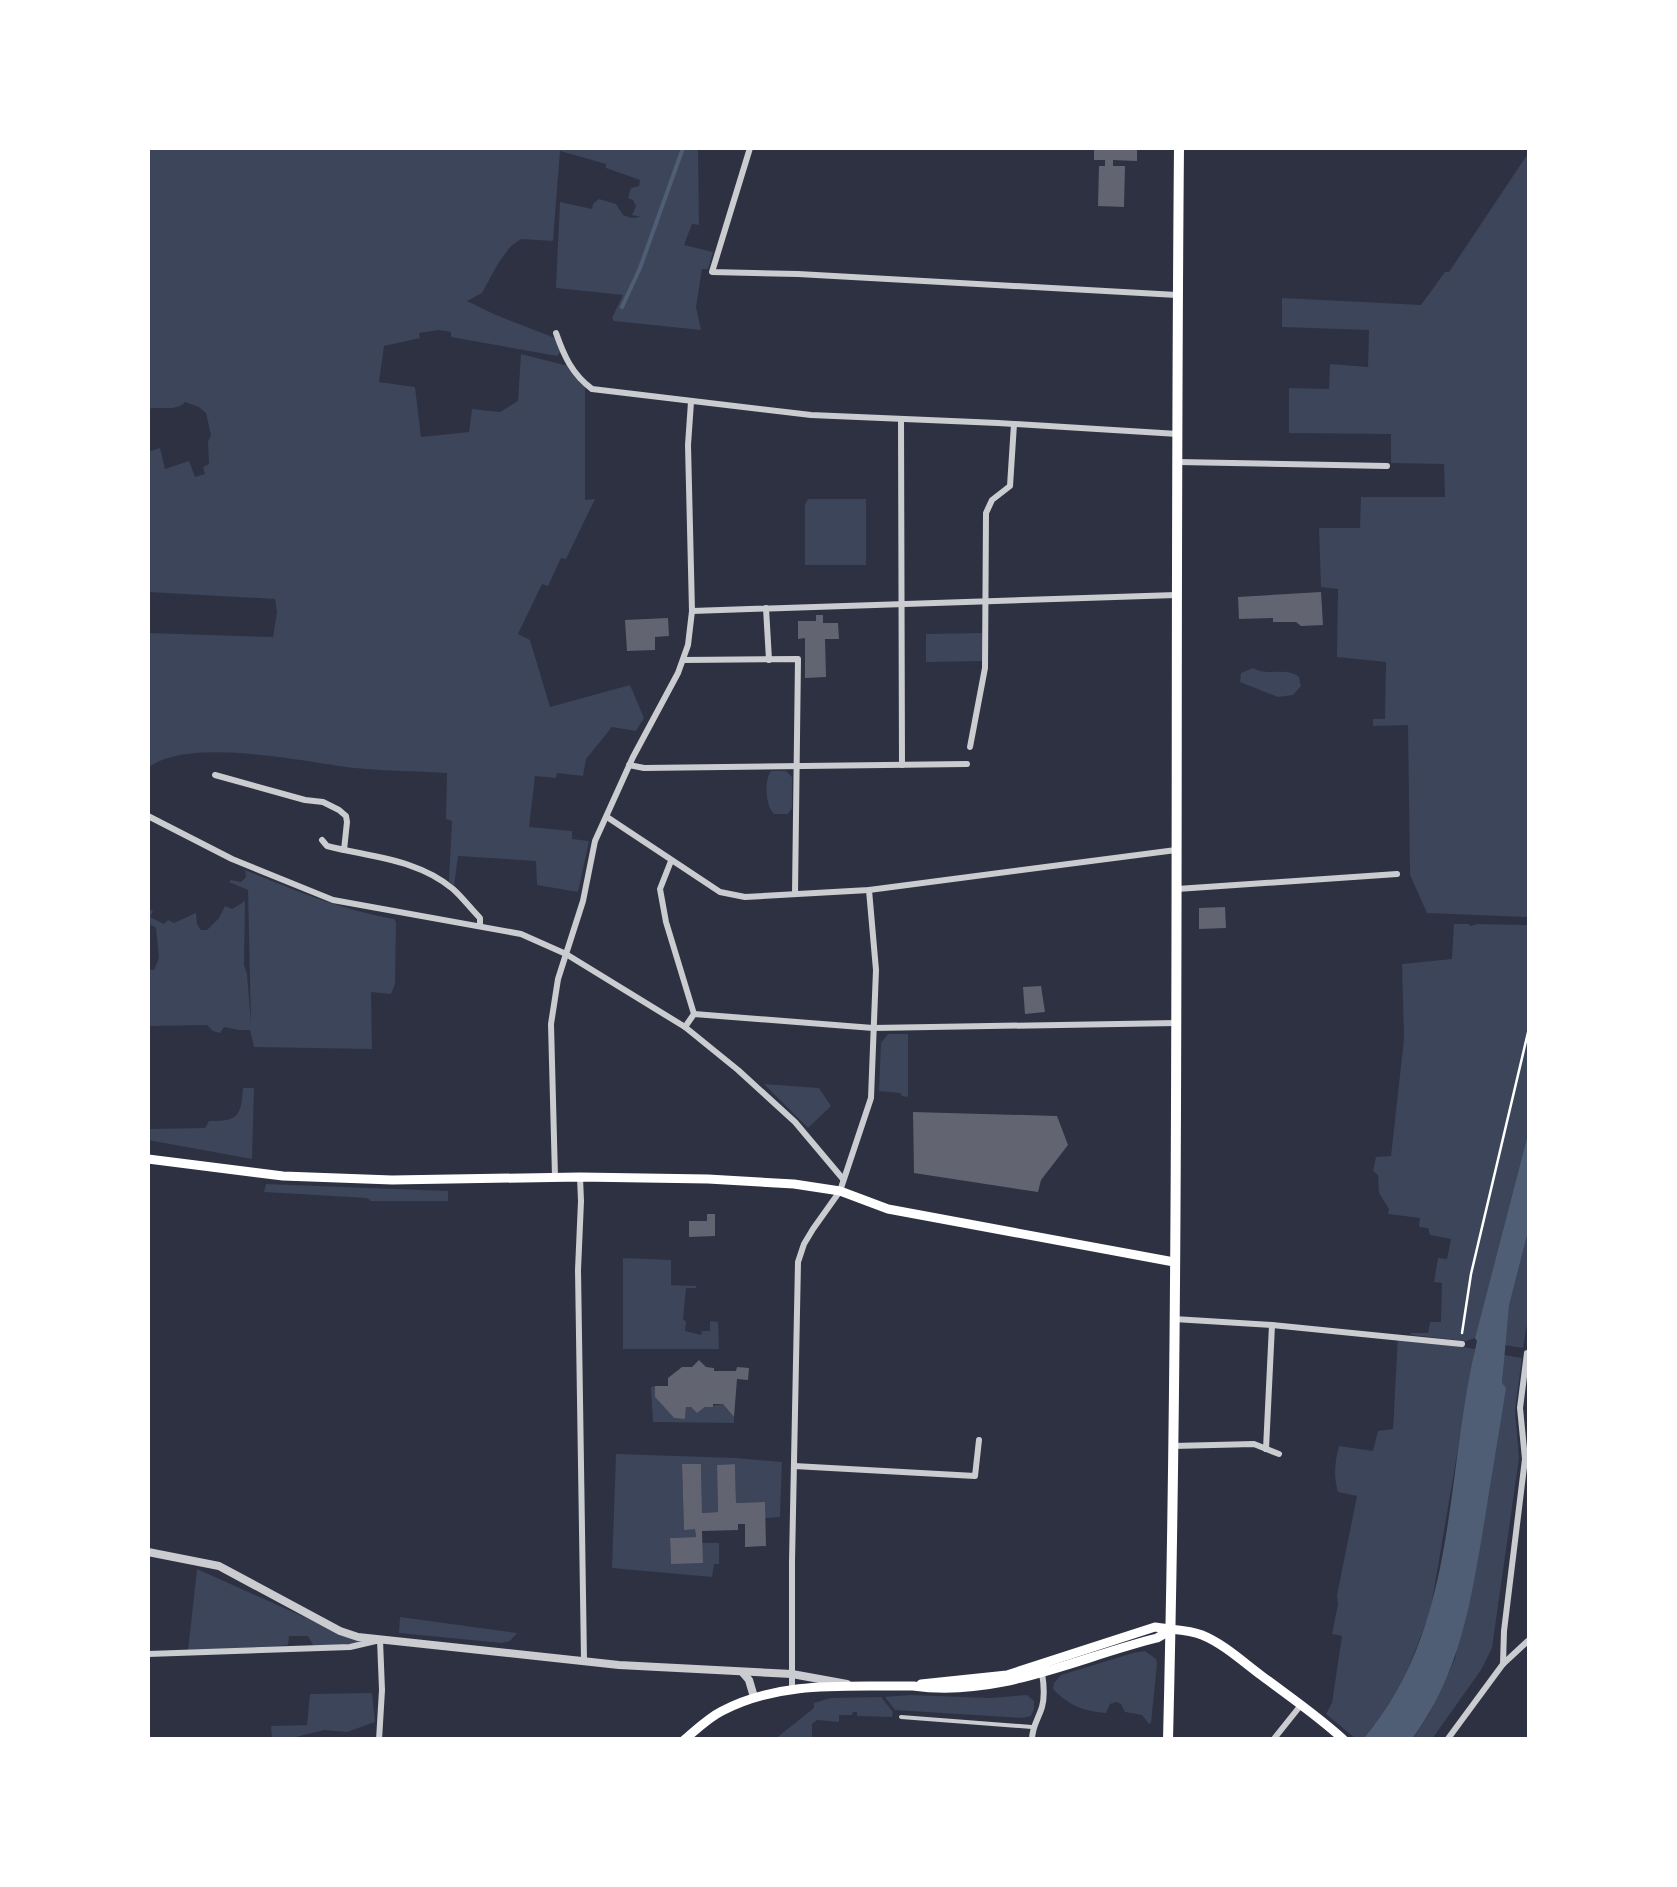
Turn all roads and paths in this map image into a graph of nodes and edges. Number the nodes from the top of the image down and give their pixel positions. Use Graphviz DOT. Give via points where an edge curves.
graph roads {
  1 [pos="750,148"];
  2 [pos="1179,148"];
  3 [pos="1178,295"];
  4 [pos="556,333"];
  5 [pos="691,402"];
  6 [pos="901,419"];
  7 [pos="1014,424"];
  8 [pos="1178,434"];
  9 [pos="1178,462"];
  10 [pos="1387,466"];
  11 [pos="1177,595"];
  12 [pos="986,601"];
  13 [pos="900,604"];
  14 [pos="766,608"];
  15 [pos="692,611"];
  16 [pos="684,660"];
  17 [pos="769,660"];
  18 [pos="970,747"];
  19 [pos="967,764"];
  20 [pos="630,765"];
  21 [pos="902,765"];
  22 [pos="796,766"];
  23 [pos="215,775"];
  24 [pos="148,816"];
  25 [pos="607,817"];
  26 [pos="322,840"];
  27 [pos="344,850"];
  28 [pos="1177,850"];
  29 [pos="671,861"];
  30 [pos="1396,874"];
  31 [pos="1178,888"];
  32 [pos="869,890"];
  33 [pos="795,894"];
  34 [pos="480,926"];
  35 [pos="566,954"];
  36 [pos="694,1014"];
  37 [pos="1178,1024"];
  38 [pos="1530,1024"];
  39 [pos="686,1027"];
  40 [pos="873,1028"];
  41 [pos="148,1160"];
  42 [pos="555,1177"];
  43 [pos="580,1177"];
  44 [pos="842,1185"];
  45 [pos="1174,1262"];
  46 [pos="1173,1319"];
  47 [pos="1272,1325"];
  48 [pos="1461,1344"];
  49 [pos="1527,1353"];
  50 [pos="979,1440"];
  51 [pos="1172,1446"];
  52 [pos="1266,1449"];
  53 [pos="1278,1454"];
  54 [pos="794,1466"];
  55 [pos="148,1552"];
  56 [pos="1171,1630"];
  57 [pos="1530,1639"];
  58 [pos="380,1640"];
  59 [pos="148,1654"];
  60 [pos="584,1660"];
  61 [pos="1503,1664"];
  62 [pos="743,1673"];
  63 [pos="1042,1673"];
  64 [pos="792,1674"];
  65 [pos="854,1686"];
  66 [pos="913,1686"];
  67 [pos="792,1688"];
  68 [pos="754,1697"];
  69 [pos="1302,1704"];
  70 [pos="901,1717"];
  71 [pos="1032,1727"];
  72 [pos="379,1740"];
  73 [pos="684,1740"];
  74 [pos="1032,1740"];
  75 [pos="1168,1740"];
  76 [pos="1273,1740"];
  77 [pos="1344,1740"];
  78 [pos="1447,1740"];
  1 -- 3 [label="street" via="712,272"];
  2 -- 3 [label="main road"];
  3 -- 8 [label="main road"];
  4 -- 5 [label="street" via="566,362 592,389"];
  5 -- 6 [label="street"];
  5 -- 15 [label="street"];
  6 -- 7 [label="street"];
  6 -- 13 [label="street"];
  7 -- 8 [label="street"];
  7 -- 12 [label="street" via="1010,486 986,513"];
  8 -- 9 [label="main road"];
  9 -- 10 [label="street"];
  9 -- 11 [label="main road"];
  11 -- 12 [label="street"];
  11 -- 28 [label="main road"];
  12 -- 13 [label="street"];
  12 -- 18 [label="street" via="984,668"];
  13 -- 14 [label="street"];
  13 -- 21 [label="street"];
  14 -- 15 [label="street"];
  14 -- 17 [label="street"];
  15 -- 16 [label="street"];
  16 -- 17 [label="street"];
  16 -- 20 [label="street"];
  17 -- 22 [label="street" via="798,660"];
  19 -- 21 [label="street"];
  20 -- 22 [label="street"];
  20 -- 25 [label="street"];
  21 -- 22 [label="street"];
  22 -- 33 [label="street"];
  23 -- 27 [label="street" via="339,810 347,822"];
  24 -- 34 [label="street" via="332,900"];
  25 -- 29 [label="street"];
  25 -- 35 [label="street"];
  26 -- 27 [label="street"];
  27 -- 34 [label="street" via="430,874 480,918"];
  28 -- 31 [label="main road"];
  28 -- 32 [label="street"];
  29 -- 33 [label="street" via="720,892"];
  29 -- 36 [label="street" via="660,889"];
  30 -- 31 [label="street"];
  31 -- 37 [label="main road"];
  32 -- 33 [label="street"];
  32 -- 40 [label="street"];
  34 -- 35 [label="street" via="521,934"];
  35 -- 39 [label="street"];
  35 -- 42 [label="street" via="551,1024"];
  36 -- 39 [label="street"];
  36 -- 40 [label="street"];
  37 -- 40 [label="street"];
  37 -- 45 [label="main road"];
  38 -- 48 [label="path"];
  39 -- 44 [label="street" via="796,1122"];
  40 -- 44 [label="street" via="871,1098"];
  41 -- 42 [label="main road" via="283,1176"];
  42 -- 43 [label="main road"];
  43 -- 44 [label="main road"];
  43 -- 60 [label="street"];
  44 -- 45 [label="main road" via="888,1209"];
  44 -- 54 [label="street" via="798,1262"];
  45 -- 46 [label="main road"];
  46 -- 47 [label="street"];
  46 -- 51 [label="main road"];
  47 -- 48 [label="street"];
  47 -- 52 [label="street"];
  49 -- 61 [label="street" via="1520,1408 1525,1460"];
  50 -- 54 [label="street" via="975,1476"];
  51 -- 52 [label="street"];
  51 -- 56 [label="main road"];
  52 -- 53 [label="street"];
  54 -- 64 [label="street"];
  55 -- 58 [label="street" via="219,1566 340,1630"];
  56 -- 63 [label="main road"];
  56 -- 66 [label="main road" via="1155,1627 1007,1675"];
  56 -- 69 [label="main road" via="1211,1639"];
  56 -- 75 [label="main road"];
  57 -- 61 [label="street"];
  58 -- 59 [label="street" via="350,1647"];
  58 -- 60 [label="street"];
  58 -- 72 [label="street"];
  60 -- 62 [label="street"];
  61 -- 78 [label="street"];
  62 -- 64 [label="street"];
  62 -- 68 [label="street"];
  63 -- 66 [label="main road" via="988,1686"];
  63 -- 71 [label="street" via="1044,1701"];
  64 -- 65 [label="street"];
  64 -- 67 [label="street"];
  65 -- 66 [label="main road"];
  65 -- 67 [label="main road"];
  67 -- 68 [label="main road"];
  68 -- 73 [label="main road"];
  69 -- 76 [label="street"];
  69 -- 77 [label="main road"];
  70 -- 71 [label="lane"];
  71 -- 74 [label="street"];
}
